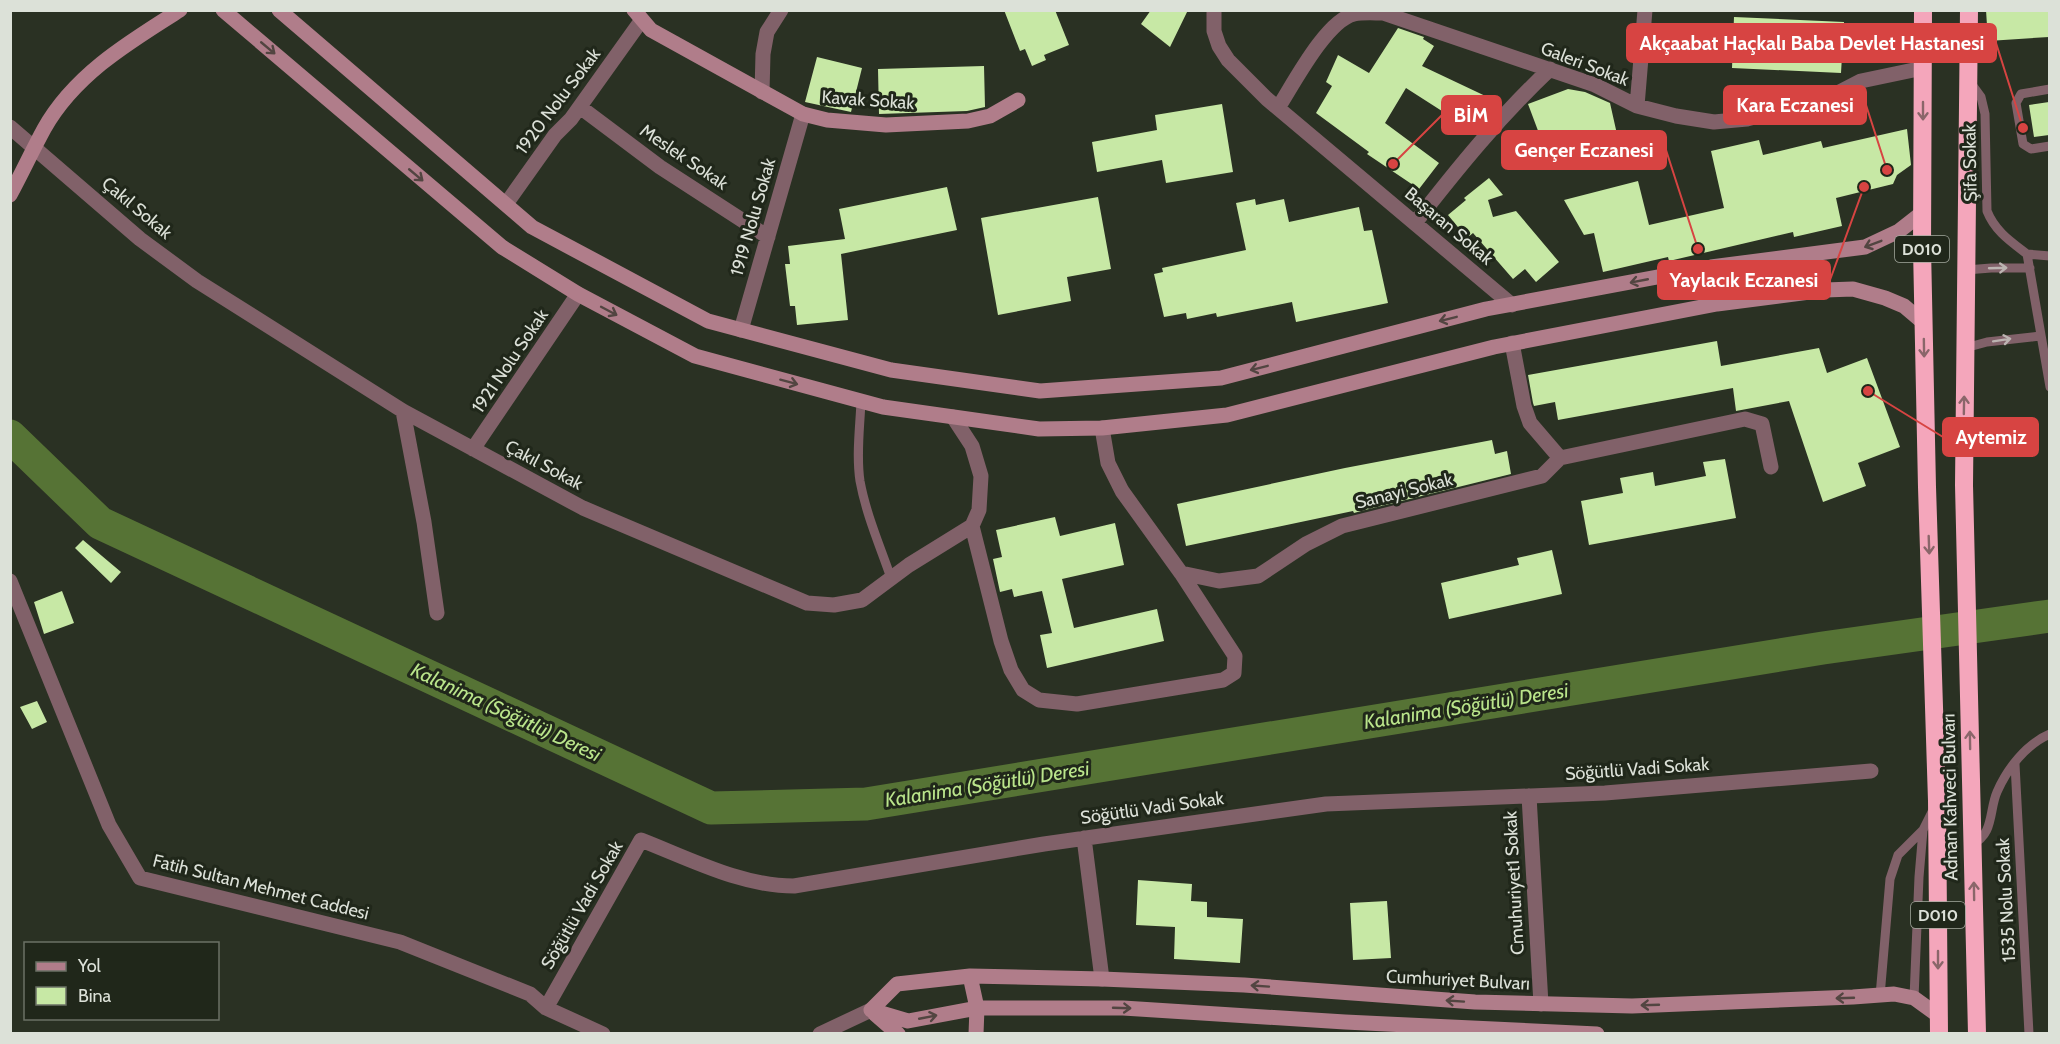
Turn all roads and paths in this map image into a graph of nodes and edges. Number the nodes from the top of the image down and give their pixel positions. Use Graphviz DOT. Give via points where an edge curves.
graph roads {
  1 [pos="180,10"];
  2 [pos="223,10"];
  3 [pos="279,10"];
  4 [pos="781,10"];
  5 [pos="1214,10"];
  6 [pos="1645,10"];
  7 [pos="1923,10"];
  8 [pos="1969,10"];
  9 [pos="637,16"];
  10 [pos="1923,68"];
  11 [pos="1550,69"];
  12 [pos="1968,80"];
  13 [pos="2049,89"];
  14 [pos="762,92"];
  15 [pos="1018,100"];
  16 [pos="1637,106"];
  17 [pos="580,107"];
  18 [pos="1278,108"];
  19 [pos="803,114"];
  20 [pos="10,127"];
  21 [pos="2049,146"];
  22 [pos="34,147"];
  23 [pos="10,195"];
  24 [pos="506,204"];
  25 [pos="1922,213"];
  26 [pos="1415,223"];
  27 [pos="768,237"];
  28 [pos="2027,254"];
  29 [pos="2049,256"];
  30 [pos="2030,268"];
  31 [pos="1966,270"];
  32 [pos="578,294"];
  33 [pos="1512,305"];
  34 [pos="1924,322"];
  35 [pos="741,330"];
  36 [pos="2040,336"];
  37 [pos="1512,343"];
  38 [pos="1965,348"];
  39 [pos="2049,387"];
  40 [pos="861,401"];
  41 [pos="403,411"];
  42 [pos="953,417"];
  43 [pos="1102,428"];
  44 [pos="473,449"];
  45 [pos="1560,458"];
  46 [pos="1771,467"];
  47 [pos="972,526"];
  48 [pos="1181,573"];
  49 [pos="891,578"];
  50 [pos="10,582"];
  51 [pos="437,613"];
  52 [pos="2049,734"];
  53 [pos="2015,764"];
  54 [pos="1871,771"];
  55 [pos="1529,796"];
  56 [pos="1937,799"];
  57 [pos="1923,830"];
  58 [pos="1084,838"];
  59 [pos="1972,844"];
  60 [pos="970,976"];
  61 [pos="1102,979"];
  62 [pos="1880,996"];
  63 [pos="1914,998"];
  64 [pos="1541,1004"];
  65 [pos="546,1008"];
  66 [pos="976,1008"];
  67 [pos="872,1010"];
  68 [pos="1939,1024"];
  69 [pos="1345,1028"];
  70 [pos="603,1034"];
  71 [pos="820,1034"];
  72 [pos="898,1034"];
  73 [pos="976,1034"];
  74 [pos="1597,1034"];
  75 [pos="1977,1034"];
  76 [pos="2029,1034"];
  1 -- 22 [label="main road" via="101,63 65,100"];
  2 -- 32 [label="main road, one-way" via="502,247"];
  3 -- 24 [label="main road"];
  4 -- 14 [label="street" via="767,32"];
  5 -- 18 [label="street, Başaran Sokak" via="1214,32 1228,60"];
  6 -- 16 [label="street"];
  7 -- 10 [label="highway, D010"];
  8 -- 12 [label="highway, D010"];
  9 -- 14 [label="main road, Kavak Sokak" via="651,30"];
  9 -- 17 [label="street, 1920 Nolu Sokak"];
  10 -- 16 [label="street, Galeri Sokak" via="1861,81 1832,96 1747,118 1714,122"];
  10 -- 25 [label="highway, D010, one-way"];
  11 -- 16 [label="street, Galeri Sokak"];
  11 -- 18 [label="street, Galeri Sokak" via="1383,13 1355,14 1339,20 1325,34"];
  11 -- 26 [label="street" via="1522,95"];
  12 -- 28 [label="lane, Şifa Sokak" via="1981,97 1985,114 1987,211 2003,236"];
  12 -- 31 [label="highway, D010"];
  13 -- 21 [label="lane" via="2021,94 2016,103 2023,144 2031,148"];
  14 -- 19 [label="main road, Kavak Sokak"];
  15 -- 19 [label="main road, Kavak Sokak" via="990,116 968,121 886,125"];
  17 -- 24 [label="street, 1920 Nolu Sokak"];
  17 -- 27 [label="street, Meslek Sokak" via="660,167"];
  18 -- 26 [label="street, Başaran Sokak"];
  19 -- 27 [label="street, 1919 Nolu Sokak"];
  20 -- 22 [label="street, Çakıl Sokak"];
  22 -- 23 [label="main road"];
  22 -- 41 [label="street, Çakıl Sokak" via="140,239 197,280"];
  24 -- 35 [label="main road" via="532,227 708,321"];
  25 -- 33 [label="main road, one-way" via="1899,231 1865,247 1711,267"];
  25 -- 34 [label="highway, D010"];
  26 -- 33 [label="street, Başaran Sokak"];
  27 -- 35 [label="street, 1919 Nolu Sokak"];
  28 -- 29 [label="lane"];
  28 -- 30 [label="lane"];
  31 -- 30 [label="lane, one-way"];
  30 -- 36 [label="lane"];
  31 -- 38 [label="highway, D010"];
  32 -- 40 [label="main road, one-way" via="695,356"];
  32 -- 44 [label="street, 1921 Nolu Sokak"];
  33 -- 35 [label="main road, one-way" via="1221,378 1040,391 891,370"];
  34 -- 37 [label="main road" via="1886,298 1853,289 1825,290 1718,304"];
  34 -- 56 [label="highway, Adnan Kahveci Bulvarı / D010, one-way"];
  38 -- 36 [label="lane, one-way"];
  36 -- 39 [label="lane"];
  37 -- 43 [label="main road" via="1227,415"];
  37 -- 45 [label="street" via="1530,423"];
  59 -- 38 [label="highway, Adnan Kahveci Bulvarı / D010, one-way"];
  40 -- 42 [label="main road"];
  40 -- 49 [label="lane" via="860,480"];
  41 -- 44 [label="street, Çakıl Sokak"];
  41 -- 51 [label="street"];
  42 -- 43 [label="main road" via="1039,429"];
  42 -- 47 [label="street" via="972,446 981,477 979,510"];
  43 -- 48 [label="street" via="1108,463 1122,491"];
  44 -- 49 [label="street, Çakıl Sokak" via="583,508 807,603 834,605 862,600"];
  45 -- 46 [label="street, Sanayi Sokak" via="1745,419 1762,424"];
  45 -- 48 [label="street, Sanayi Sokak" via="1542,476 1342,526 1258,576 1219,581"];
  47 -- 48 [label="street" via="1011,670 1023,690 1039,700 1077,704 1223,680 1234,673 1235,656"];
  47 -- 49 [label="street, Çakıl Sokak"];
  50 -- 65 [label="street, Fatih Sultan Mehmet Caddesi" via="108,825 141,878 400,942 530,994"];
  52 -- 53 [label="lane" via="2027,749"];
  53 -- 59 [label="lane" via="1996,794 1985,834"];
  53 -- 76 [label="lane, 1535 Nolu Sokak"];
  54 -- 55 [label="street, Söğütlü Vadi Sokak"];
  55 -- 58 [label="street, Söğütlü Vadi Sokak" via="1326,804"];
  55 -- 64 [label="street, Cmuhuriyet1 Sokak"];
  56 -- 57 [label="lane"];
  56 -- 68 [label="highway, Adnan Kahveci Bulvarı / D010, one-way"];
  57 -- 62 [label="lane" via="1898,855 1890,879"];
  57 -- 63 [label="lane"];
  58 -- 61 [label="street"];
  58 -- 65 [label="street, Söğütlü Vadi Sokak" via="794,886 771,886 738,877 641,840"];
  75 -- 59 [label="highway, Adnan Kahveci Bulvarı / D010, one-way"];
  60 -- 61 [label="main road, Cumhuriyet Bulvarı"];
  60 -- 66 [label="main road"];
  60 -- 67 [label="main road, Cumhuriyet Bulvarı" via="897,984"];
  64 -- 61 [label="main road, Cumhuriyet Bulvarı, one-way"];
  62 -- 63 [label="main road, Cumhuriyet Bulvarı"];
  62 -- 64 [label="main road, Cumhuriyet Bulvarı, one-way" via="1632,1006"];
  63 -- 68 [label="main road"];
  65 -- 70 [label="street, Fatih Sultan Mehmet Caddesi"];
  67 -- 66 [label="main road, one-way" via="908,1021"];
  66 -- 69 [label="main road, one-way" via="1123,1008"];
  66 -- 73 [label="main road"];
  67 -- 71 [label="street"];
  67 -- 72 [label="main road"];
  69 -- 74 [label="main road"];
}
